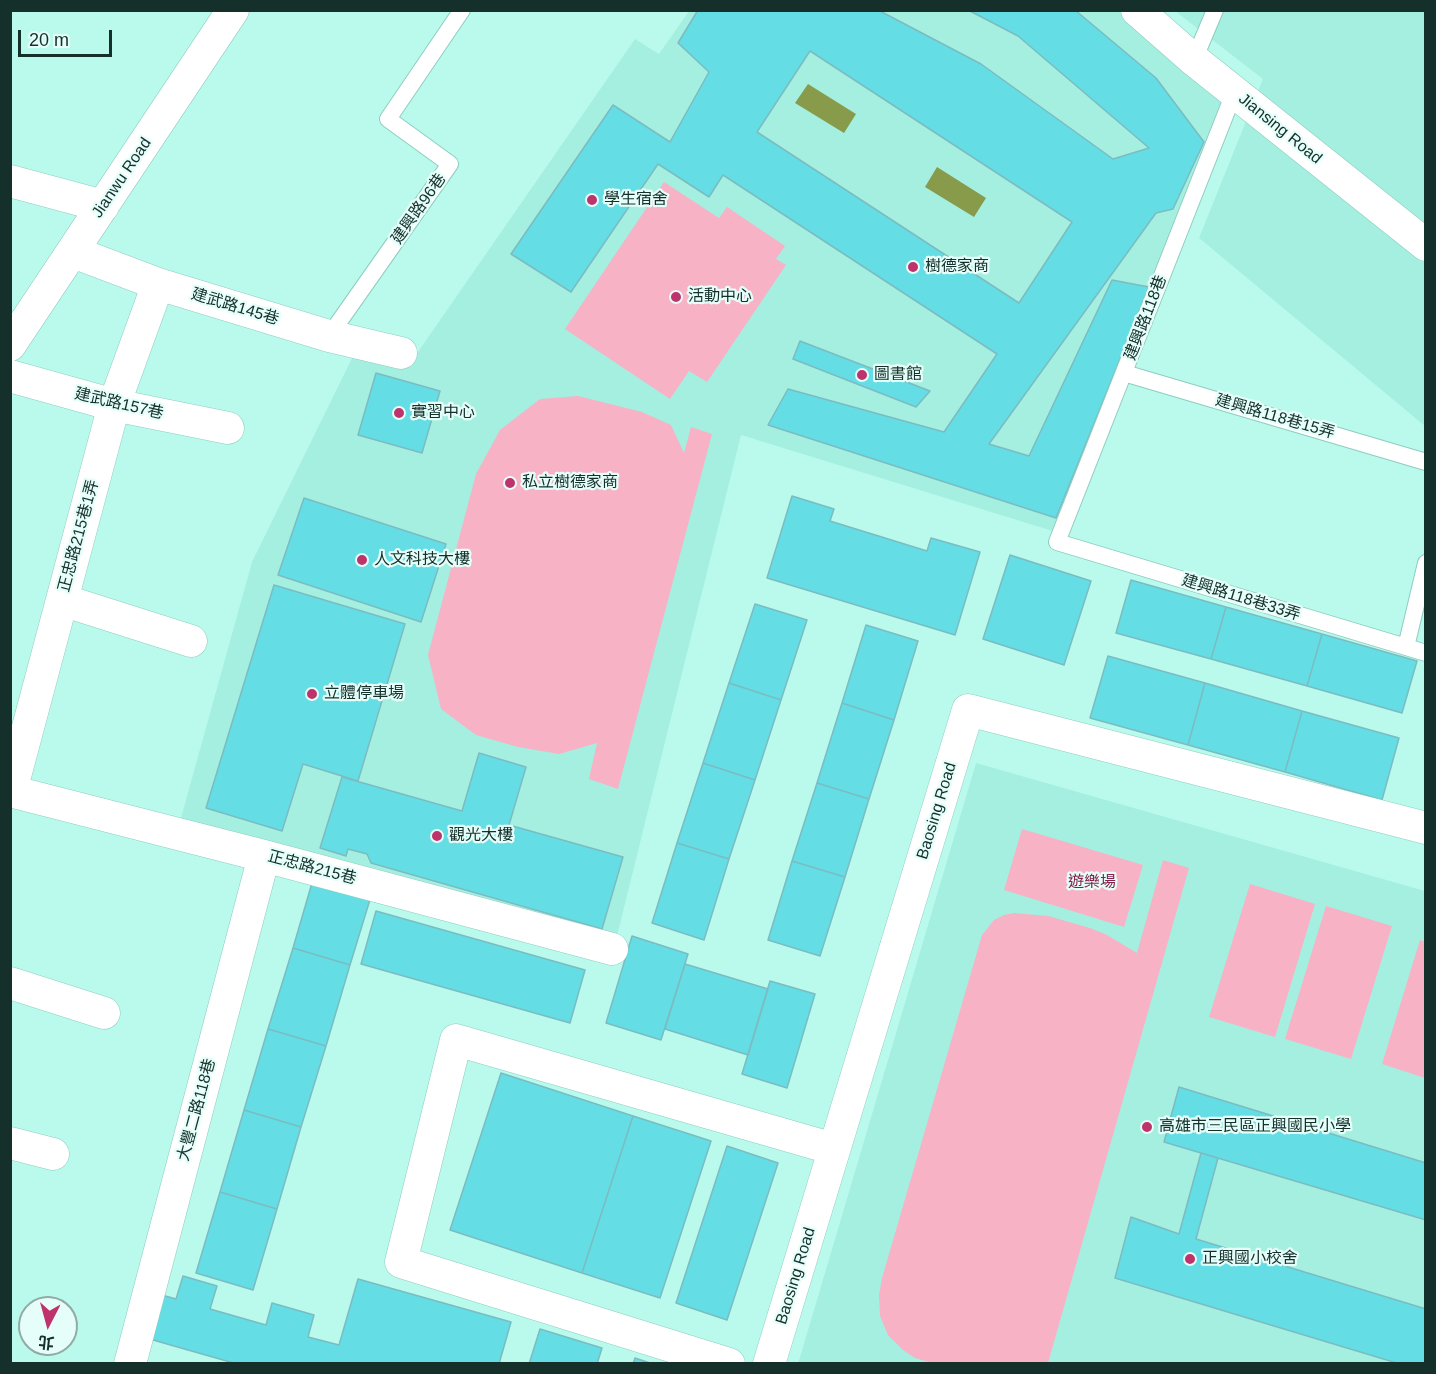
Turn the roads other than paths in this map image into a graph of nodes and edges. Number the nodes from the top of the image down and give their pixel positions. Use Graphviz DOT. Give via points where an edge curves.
graph roads {
  1 [pos="233,10"];
  2 [pos="462,10"];
  3 [pos="1137,10"];
  4 [pos="1215,10"];
  5 [pos="1194,60"];
  6 [pos="1234,93"];
  7 [pos="10,181"];
  8 [pos="103,206"];
  9 [pos="1425,245"];
  10 [pos="73,252"];
  11 [pos="158,284"];
  12 [pos="329,336"];
  13 [pos="10,345"];
  14 [pos="401,353"];
  15 [pos="1124,373"];
  16 [pos="10,376"];
  17 [pos="114,405"];
  18 [pos="228,428"];
  19 [pos="1425,462"];
  20 [pos="1057,542"];
  21 [pos="1425,563"];
  22 [pos="62,600"];
  23 [pos="191,641"];
  24 [pos="1406,648"];
  25 [pos="1425,653"];
  26 [pos="11,791"];
  27 [pos="1425,828"];
  28 [pos="264,856"];
  29 [pos="612,949"];
  30 [pos="10,982"];
  31 [pos="104,1013"];
  32 [pos="10,1143"];
  33 [pos="834,1149"];
  34 [pos="53,1154"];
  35 [pos="130,1364"];
  36 [pos="729,1364"];
  37 [pos="769,1364"];
  1 -- 8 [label="street, Jianwu Road"];
  2 -- 12 [label="lane, 建興路96巷" via="388,119 450,164"];
  3 -- 5 [label="street, Jiansing Road"];
  4 -- 5 [label="lane"];
  5 -- 6 [label="street, Jiansing Road"];
  6 -- 9 [label="street, Jiansing Road"];
  6 -- 15 [label="lane, 建興路118巷"];
  7 -- 8 [label="street"];
  8 -- 10 [label="street, Jianwu Road"];
  10 -- 11 [label="street, 建武路145巷"];
  10 -- 13 [label="street, Jianwu Road"];
  11 -- 12 [label="street, 建武路145巷"];
  11 -- 17 [label="street, 正忠路215巷1弄"];
  12 -- 14 [label="street, 建武路145巷"];
  15 -- 19 [label="lane, 建興路118巷15弄"];
  15 -- 20 [label="lane, 建興路118巷"];
  16 -- 17 [label="street, 建武路157巷"];
  17 -- 18 [label="street, 建武路157巷"];
  17 -- 22 [label="street, 正忠路215巷1弄"];
  20 -- 24 [label="lane, 建興路118巷33弄"];
  21 -- 24 [label="lane"];
  22 -- 23 [label="street"];
  22 -- 26 [label="street, 正忠路215巷1弄"];
  24 -- 25 [label="lane, 建興路118巷33弄"];
  26 -- 28 [label="street, 正忠路215巷"];
  27 -- 33 [label="street, Baosing Road" via="968,710"];
  28 -- 29 [label="street, 正忠路215巷"];
  28 -- 35 [label="street, 大豐二路118巷"];
  30 -- 31 [label="street"];
  32 -- 34 [label="street"];
  33 -- 36 [label="street" via="456,1040 401,1262"];
  33 -- 37 [label="street, Baosing Road"];
}
